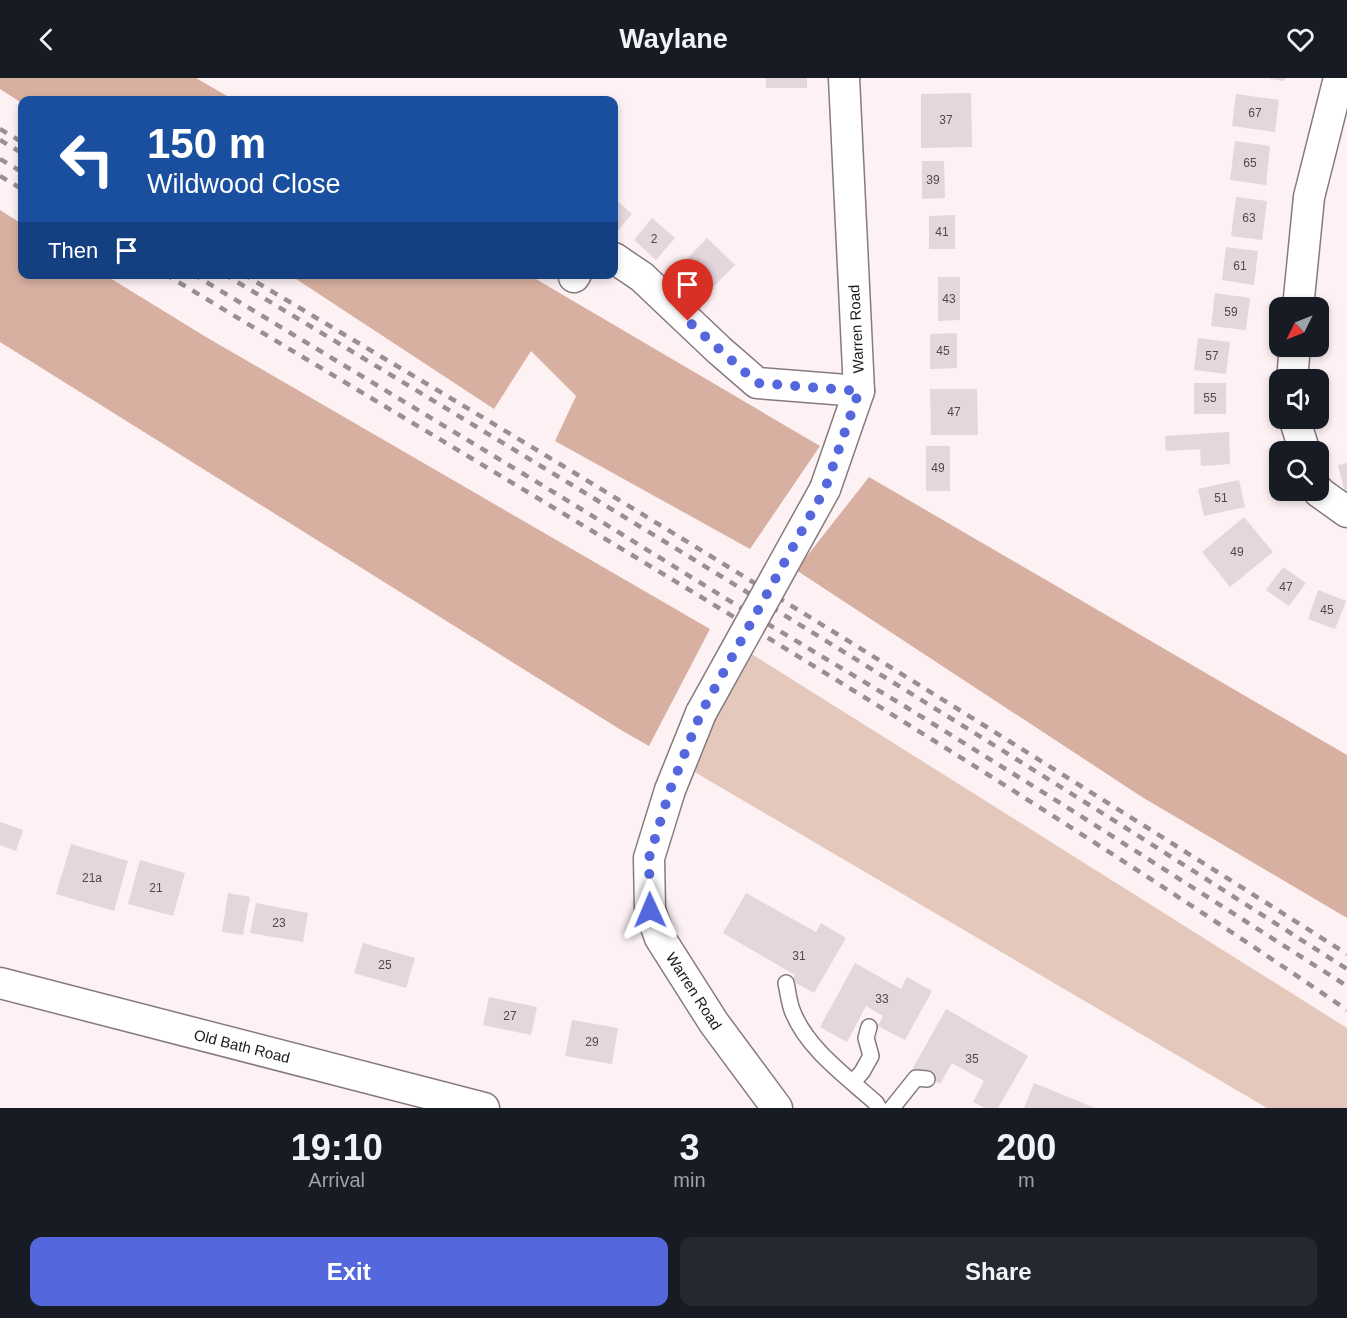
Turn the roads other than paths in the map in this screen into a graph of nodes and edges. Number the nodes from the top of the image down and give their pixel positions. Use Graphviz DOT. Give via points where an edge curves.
graph roads {
  1 [pos="844,78"];
  2 [pos="1339,78"];
  3 [pos="618,261"];
  4 [pos="1299,297"];
  5 [pos="859,391"];
  6 [pos="1329,499"];
  7 [pos="1347,512"];
  8 [pos="0,983"];
  9 [pos="786,983"];
  10 [pos="869,1026"];
  11 [pos="927,1079"];
  12 [pos="854,1082"];
  13 [pos="484,1108"];
  14 [pos="777,1108"];
  15 [pos="879,1108"];
  16 [pos="892,1108"];
  1 -- 5 [label="street, Warren Road"];
  2 -- 4 [label="street" via="1309,197"];
  3 -- 5 [label="street" via="642,277 757,383"];
  5 -- 14 [label="street, Warren Road, bridge" via="825,489 701,713 670,790 649,858 650,910 660,938 714,1023"];
  6 -- 7 [label="street"];
  8 -- 13 [label="street, Old Bath Road"];
  9 -- 12 [label="lane" via="792,1010 805,1035"];
  10 -- 12 [label="lane" via="866,1038 871,1056"];
  11 -- 16 [label="lane" via="916,1078"];
  12 -- 15 [label="lane"];
}
